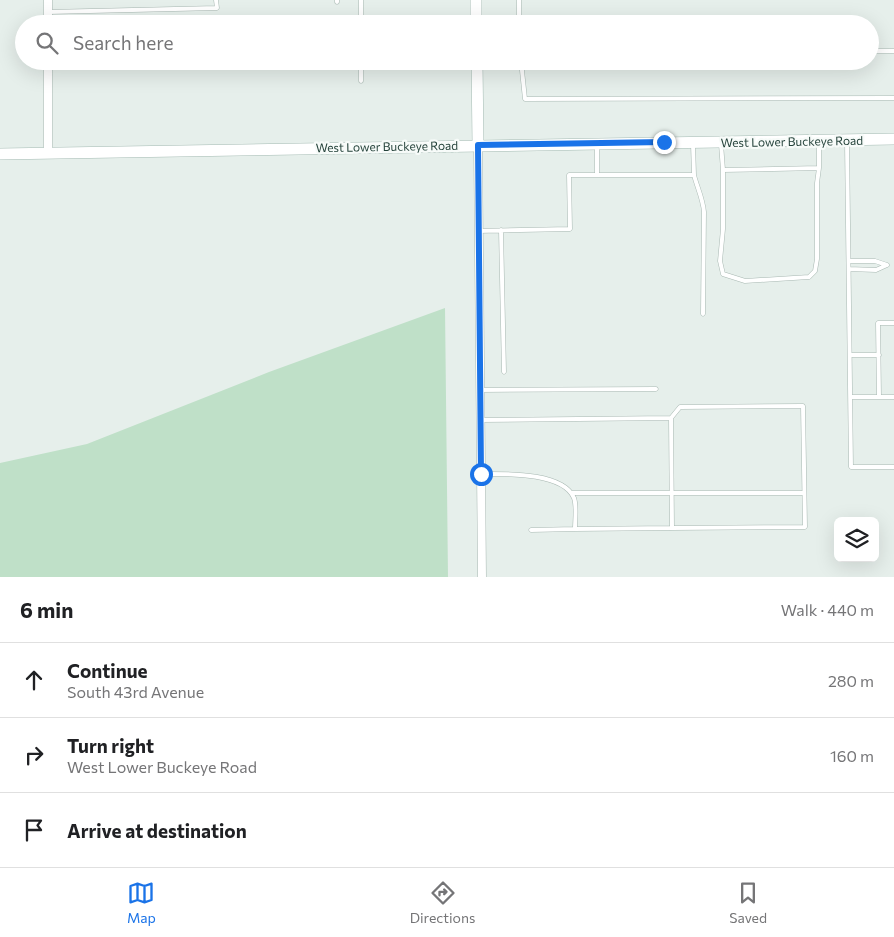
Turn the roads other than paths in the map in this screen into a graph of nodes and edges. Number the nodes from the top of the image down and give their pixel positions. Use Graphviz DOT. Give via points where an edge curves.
graph roads {
  1 [pos="48,0"];
  2 [pos="216,0"];
  3 [pos="361,0"];
  4 [pos="476,0"];
  5 [pos="519,0"];
  6 [pos="48,12"];
  7 [pos="361,15"];
  8 [pos="476,15"];
  9 [pos="519,15"];
  10 [pos="879,51"];
  11 [pos="894,51"];
  12 [pos="48,70"];
  13 [pos="361,70"];
  14 [pos="476,70"];
  15 [pos="521,70"];
  16 [pos="360,81"];
  17 [pos="894,98"];
  18 [pos="894,139"];
  19 [pos="819,140"];
  20 [pos="847,140"];
  21 [pos="693,142"];
  22 [pos="721,142"];
  23 [pos="597,143"];
  24 [pos="478,145"];
  25 [pos="48,153"];
  26 [pos="0,154"];
  27 [pos="819,168"];
  28 [pos="723,170"];
  29 [pos="598,175"];
  30 [pos="694,175"];
  31 [pos="502,230"];
  32 [pos="478,231"];
  33 [pos="849,261"];
  34 [pos="849,269"];
  35 [pos="703,314"];
  36 [pos="894,323"];
  37 [pos="850,355"];
  38 [pos="879,355"];
  39 [pos="504,372"];
  40 [pos="656,389"];
  41 [pos="480,390"];
  42 [pos="851,397"];
  43 [pos="880,397"];
  44 [pos="894,397"];
  45 [pos="671,418"];
  46 [pos="481,420"];
  47 [pos="894,467"];
  48 [pos="481,474"];
  49 [pos="571,493"];
  50 [pos="672,493"];
  51 [pos="804,493"];
  52 [pos="672,528"];
  53 [pos="575,529"];
  54 [pos="531,530"];
  55 [pos="482,577"];
  1 -- 6 [label="street"];
  2 -- 6 [label="lane" via="216,8"];
  3 -- 7 [label="lane"];
  4 -- 8 [label="main road"];
  5 -- 9 [label="lane"];
  10 -- 11 [label="lane"];
  12 -- 25 [label="street"];
  13 -- 16 [label="lane"];
  14 -- 24 [label="main road"];
  15 -- 17 [label="lane" via="525,98"];
  18 -- 20 [label="main road, West Lower Buckeye Road"];
  19 -- 20 [label="main road, West Lower Buckeye Road"];
  19 -- 22 [label="main road, West Lower Buckeye Road"];
  19 -- 27 [label="lane"];
  20 -- 33 [label="lane"];
  21 -- 22 [label="main road, West Lower Buckeye Road"];
  21 -- 23 [label="main road, West Lower Buckeye Road"];
  21 -- 30 [label="lane"];
  22 -- 28 [label="lane"];
  23 -- 24 [label="main road, West Lower Buckeye Road"];
  23 -- 29 [label="lane"];
  24 -- 25 [label="main road, West Lower Buckeye Road"];
  24 -- 32 [label="street"];
  25 -- 26 [label="main road, West Lower Buckeye Road"];
  27 -- 28 [label="lane"];
  27 -- 28 [label="lane" via="814,271 809,277 745,281 723,274 720,261"];
  29 -- 30 [label="lane"];
  29 -- 31 [label="lane" via="569,175 570,229"];
  30 -- 35 [label="lane" via="704,212"];
  31 -- 32 [label="lane"];
  31 -- 39 [label="lane"];
  32 -- 41 [label="street"];
  33 -- 34 [label="lane"];
  33 -- 34 [label="lane" via="875,261 887,265 876,270"];
  34 -- 37 [label="lane"];
  36 -- 38 [label="lane" via="878,323"];
  37 -- 38 [label="lane"];
  37 -- 42 [label="lane"];
  38 -- 43 [label="lane"];
  40 -- 41 [label="lane"];
  41 -- 46 [label="street"];
  42 -- 43 [label="lane"];
  42 -- 47 [label="lane" via="851,467"];
  43 -- 44 [label="lane"];
  45 -- 46 [label="lane"];
  45 -- 50 [label="lane"];
  45 -- 51 [label="lane" via="680,407 803,406"];
  46 -- 48 [label="street"];
  48 -- 49 [label="lane" via="530,475 569,489"];
  48 -- 55 [label="street"];
  49 -- 50 [label="lane"];
  49 -- 53 [label="lane" via="575,499"];
  50 -- 51 [label="lane"];
  50 -- 52 [label="lane"];
  51 -- 52 [label="lane" via="805,526"];
  52 -- 53 [label="lane"];
  53 -- 54 [label="lane"];
}
